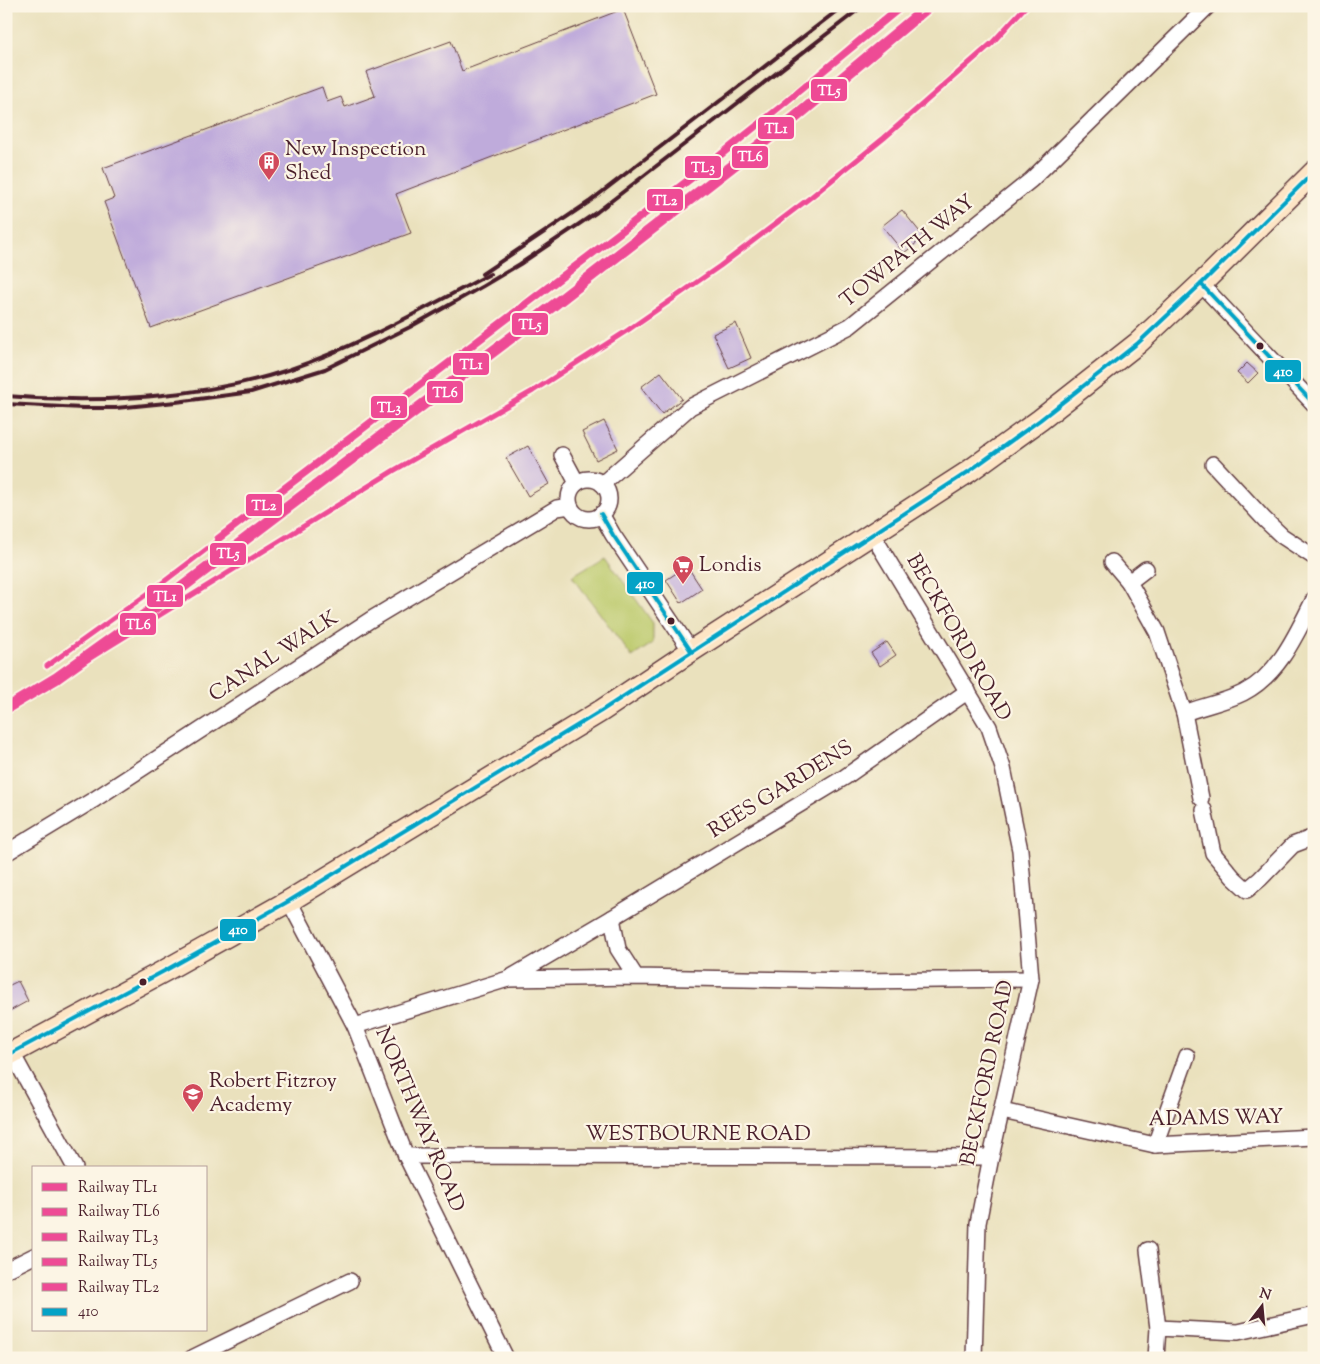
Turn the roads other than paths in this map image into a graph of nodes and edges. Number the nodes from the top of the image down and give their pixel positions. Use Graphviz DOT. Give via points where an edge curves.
graph roads {
  1 [pos="1208,6"];
  2 [pos="1314,172"];
  3 [pos="1202,284"];
  4 [pos="1314,404"];
  5 [pos="562,455"];
  6 [pos="1213,464"];
  7 [pos="577,483"];
  8 [pos="602,484"];
  9 [pos="570,506"];
  10 [pos="602,514"];
  11 [pos="872,534"];
  12 [pos="1314,557"];
  13 [pos="1112,562"];
  14 [pos="1146,569"];
  15 [pos="1129,582"];
  16 [pos="1314,599"];
  17 [pos="1309,622"];
  18 [pos="691,652"];
  19 [pos="968,692"];
  20 [pos="1184,713"];
  21 [pos="1314,837"];
  22 [pos="6,852"];
  23 [pos="289,901"];
  24 [pos="612,918"];
  25 [pos="636,977"];
  26 [pos="508,979"];
  27 [pos="1031,979"];
  28 [pos="355,1026"];
  29 [pos="9,1054"];
  30 [pos="1187,1056"];
  31 [pos="1002,1111"];
  32 [pos="1314,1137"];
  33 [pos="1155,1145"];
  34 [pos="406,1156"];
  35 [pos="991,1157"];
  36 [pos="74,1166"];
  37 [pos="1148,1250"];
  38 [pos="32,1257"];
  39 [pos="6,1270"];
  40 [pos="350,1281"];
  41 [pos="1314,1315"];
  42 [pos="1158,1328"];
  43 [pos="192,1358"];
  44 [pos="506,1358"];
  45 [pos="974,1358"];
  46 [pos="1156,1358"];
  1 -- 8 [label="street, TOWPATH WAY" via="1031,180 850,326 690,407"];
  2 -- 3 [label="street"];
  3 -- 4 [label="street"];
  3 -- 11 [label="street" via="1138,343 1040,420 968,472"];
  5 -- 7 [label="street"];
  6 -- 12 [label="street" via="1282,536"];
  7 -- 8 [label="street" via="590,479"];
  7 -- 9 [label="street" via="570,493"];
  8 -- 10 [label="street" via="608,500"];
  9 -- 10 [label="street" via="583,518"];
  9 -- 22 [label="street, CANAL WALK" via="557,508 370,620 95,799"];
  10 -- 18 [label="street"];
  11 -- 18 [label="street"];
  11 -- 19 [label="street, BECKFORD ROAD"];
  13 -- 15 [label="street"];
  14 -- 15 [label="street"];
  15 -- 20 [label="street" via="1157,632"];
  16 -- 17 [label="street"];
  17 -- 20 [label="street" via="1282,659 1259,682 1243,693"];
  18 -- 23 [label="street" via="601,711"];
  19 -- 24 [label="street, REES GARDENS" via="845,777"];
  19 -- 27 [label="street, BECKFORD ROAD" via="989,727 1003,768 1020,850"];
  20 -- 21 [label="street" via="1213,853 1233,877 1247,890 1293,845"];
  23 -- 28 [label="street, NORTHWAY ROAD"];
  23 -- 29 [label="street"];
  24 -- 25 [label="street" via="618,949"];
  24 -- 26 [label="street, REES GARDENS"];
  25 -- 26 [label="street, REES GARDENS"];
  25 -- 27 [label="street, REES GARDENS" via="857,981"];
  26 -- 28 [label="street, REES GARDENS"];
  27 -- 31 [label="street, BECKFORD ROAD"];
  28 -- 34 [label="street, NORTHWAY ROAD"];
  29 -- 36 [label="street"];
  30 -- 33 [label="street"];
  31 -- 33 [label="street, ADAMS WAY"];
  31 -- 35 [label="street, BECKFORD ROAD"];
  32 -- 33 [label="street, ADAMS WAY"];
  34 -- 35 [label="street, WESTBOURNE ROAD"];
  34 -- 44 [label="street, NORTHWAY ROAD"];
  35 -- 45 [label="street, BECKFORD ROAD" via="978,1223"];
  37 -- 42 [label="street"];
  38 -- 39 [label="street"];
  40 -- 43 [label="street"];
  41 -- 42 [label="street" via="1238,1332"];
  42 -- 46 [label="street"];
}
